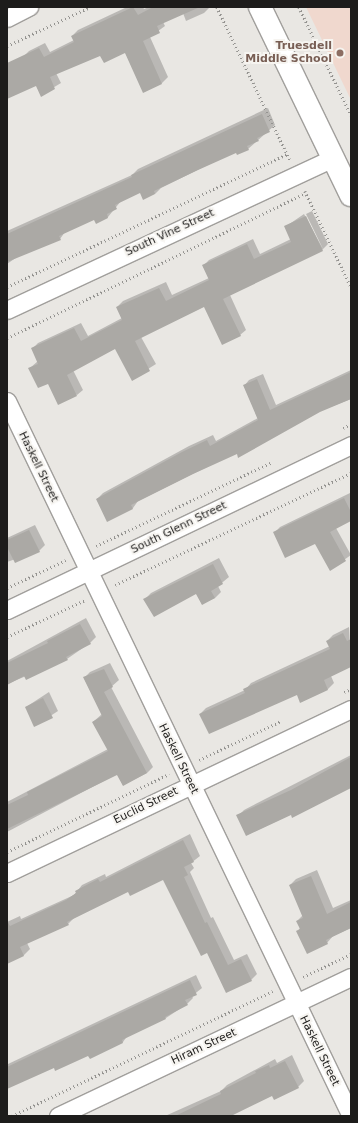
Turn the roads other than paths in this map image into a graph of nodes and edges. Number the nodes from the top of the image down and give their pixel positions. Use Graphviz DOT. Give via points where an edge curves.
graph roads {
  1 [pos="29,7"];
  2 [pos="260,7"];
  3 [pos="7,18"];
  4 [pos="333,158"];
  5 [pos="351,195"];
  6 [pos="7,310"];
  7 [pos="7,401"];
  8 [pos="351,445"];
  9 [pos="88,571"];
  10 [pos="7,610"];
  11 [pos="351,709"];
  12 [pos="191,785"];
  13 [pos="7,873"];
  14 [pos="351,977"];
  15 [pos="296,1003"];
  16 [pos="58,1116"];
  17 [pos="351,1116"];
  1 -- 3 [label="street"];
  2 -- 4 [label="main road"];
  4 -- 5 [label="main road"];
  4 -- 6 [label="street, South Vine Street"];
  7 -- 9 [label="street, Haskell Street"];
  8 -- 9 [label="street, South Glenn Street"];
  9 -- 10 [label="street, South Glenn Street"];
  9 -- 12 [label="street, Haskell Street"];
  11 -- 12 [label="street, Euclid Street"];
  12 -- 13 [label="street, Euclid Street"];
  12 -- 15 [label="street, Haskell Street"];
  14 -- 15 [label="street, Hiram Street"];
  15 -- 16 [label="street, Hiram Street"];
  15 -- 17 [label="street, Haskell Street"];
}
